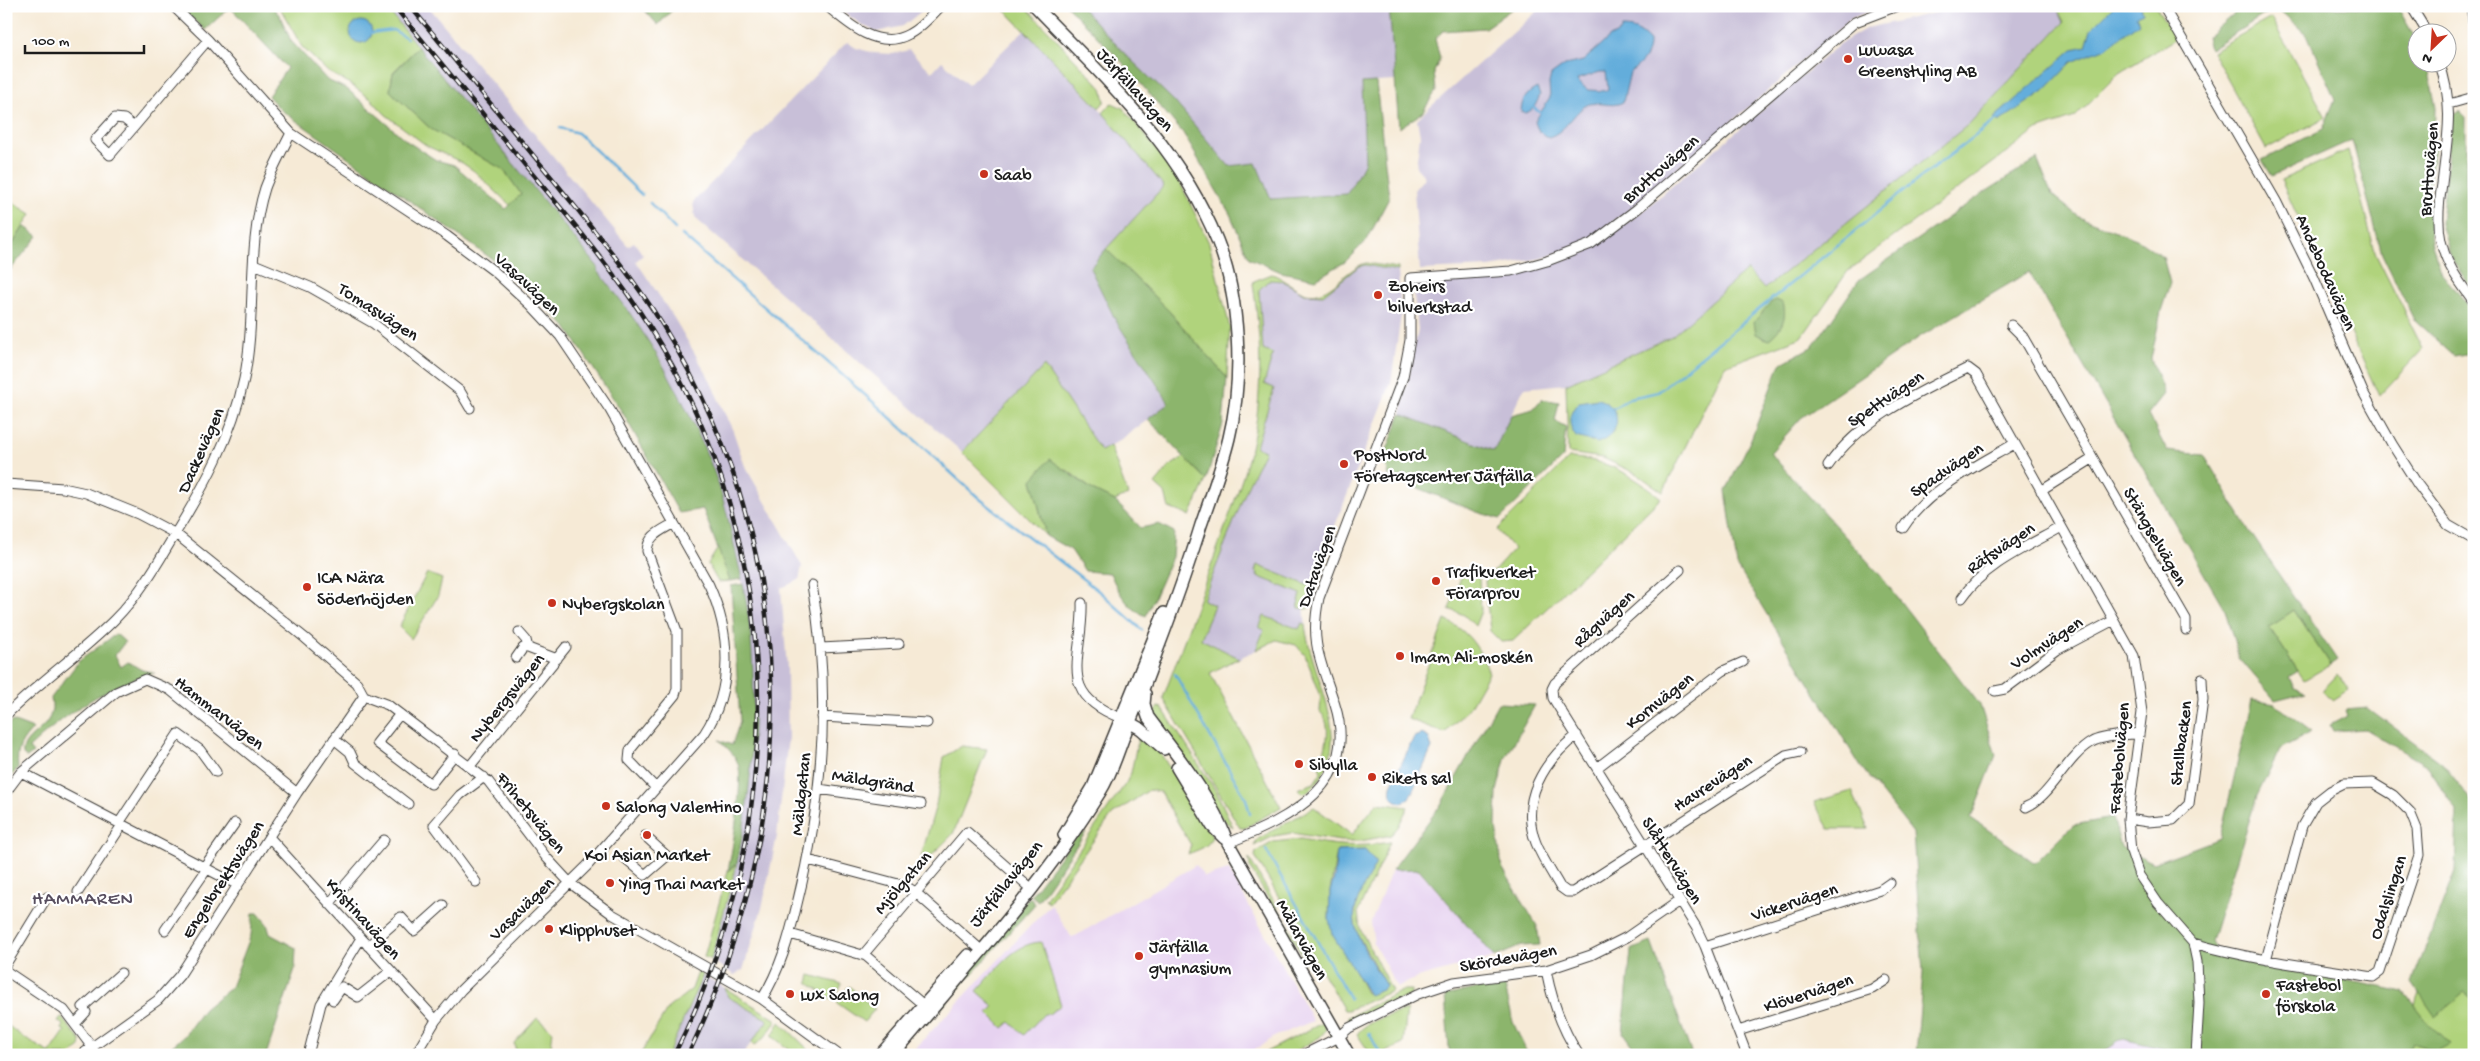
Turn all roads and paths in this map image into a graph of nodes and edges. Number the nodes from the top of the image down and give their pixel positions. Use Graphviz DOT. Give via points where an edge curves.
graph roads {
  1 [pos="172,6"];
  2 [pos="827,6"];
  3 [pos="941,6"];
  4 [pos="1034,6"];
  5 [pos="1897,6"];
  6 [pos="2163,6"];
  7 [pos="2411,6"];
  8 [pos="2471,6"];
  9 [pos="2421,22"];
  10 [pos="2474,27"];
  11 [pos="208,40"];
  12 [pos="2442,72"];
  13 [pos="2474,97"];
  14 [pos="2449,104"];
  15 [pos="134,127"];
  16 [pos="291,133"];
  17 [pos="254,264"];
  18 [pos="1410,278"];
  19 [pos="2474,302"];
  20 [pos="2011,325"];
  21 [pos="1968,368"];
  22 [pos="470,408"];
  23 [pos="2014,444"];
  24 [pos="2092,459"];
  25 [pos="1828,466"];
  26 [pos="6,484"];
  27 [pos="2041,491"];
  28 [pos="674,523"];
  29 [pos="1202,524"];
  30 [pos="1903,528"];
  31 [pos="2060,528"];
  32 [pos="176,534"];
  33 [pos="2474,540"];
  34 [pos="1680,570"];
  35 [pos="812,585"];
  36 [pos="1962,598"];
  37 [pos="1082,603"];
  38 [pos="2114,620"];
  39 [pos="2186,630"];
  40 [pos="519,632"];
  41 [pos="899,644"];
  42 [pos="566,647"];
  43 [pos="528,648"];
  44 [pos="821,648"];
  45 [pos="516,658"];
  46 [pos="557,659"];
  47 [pos="1743,662"];
  48 [pos="1148,677"];
  49 [pos="2202,679"];
  50 [pos="1995,691"];
  51 [pos="1552,692"];
  52 [pos="364,696"];
  53 [pos="400,714"];
  54 [pos="6,715"];
  55 [pos="822,717"];
  56 [pos="1127,717"];
  57 [pos="927,723"];
  58 [pos="2138,733"];
  59 [pos="1576,735"];
  60 [pos="1159,739"];
  61 [pos="334,740"];
  62 [pos="1800,752"];
  63 [pos="455,754"];
  64 [pos="1116,759"];
  65 [pos="470,766"];
  66 [pos="1598,767"];
  67 [pos="21,772"];
  68 [pos="216,772"];
  69 [pos="484,777"];
  70 [pos="655,787"];
  71 [pos="819,789"];
  72 [pos="6,792"];
  73 [pos="297,793"];
  74 [pos="408,804"];
  75 [pos="921,804"];
  76 [pos="2026,807"];
  77 [pos="2128,819"];
  78 [pos="235,822"];
  79 [pos="120,824"];
  80 [pos="645,836"];
  81 [pos="269,837"];
  82 [pos="384,840"];
  83 [pos="1228,842"];
  84 [pos="1645,845"];
  85 [pos="625,858"];
  86 [pos="808,860"];
  87 [pos="206,868"];
  88 [pos="476,882"];
  89 [pos="570,883"];
  90 [pos="1890,883"];
  91 [pos="238,885"];
  92 [pos="1030,887"];
  93 [pos="78,892"];
  94 [pos="915,892"];
  95 [pos="47,897"];
  96 [pos="1679,901"];
  97 [pos="329,904"];
  98 [pos="443,905"];
  99 [pos="165,930"];
  100 [pos="790,934"];
  101 [pos="361,938"];
  102 [pos="2193,943"];
  103 [pos="368,946"];
  104 [pos="1706,946"];
  105 [pos="979,948"];
  106 [pos="863,955"];
  107 [pos="2266,960"];
  108 [pos="6,964"];
  109 [pos="1546,970"];
  110 [pos="6,971"];
  111 [pos="391,971"];
  112 [pos="120,973"];
  113 [pos="1886,980"];
  114 [pos="762,999"];
  115 [pos="333,1000"];
  116 [pos="927,1008"];
  117 [pos="436,1020"];
  118 [pos="75,1024"];
  119 [pos="1738,1031"];
  120 [pos="1338,1037"];
  121 [pos="92,1046"];
  122 [pos="837,1052"];
  123 [pos="81,1055"];
  124 [pos="98,1055"];
  125 [pos="308,1055"];
  126 [pos="415,1055"];
  127 [pos="848,1055"];
  128 [pos="880,1055"];
  129 [pos="893,1055"];
  130 [pos="1303,1055"];
  131 [pos="1349,1055"];
  132 [pos="1579,1055"];
  133 [pos="1747,1055"];
  134 [pos="2196,1055"];
  1 -- 11 [label="street, Vasavägen"];
  2 -- 3 [label="street" via="861,32 885,39 908,36"];
  4 -- 29 [label="street, Järfällavägen" via="1142,116 1193,190 1218,241 1232,298 1237,344 1236,391 1230,436"];
  5 -- 18 [label="street, Bruttovägen" via="1855,22 1637,209 1590,244 1511,271"];
  6 -- 33 [label="street, Andebodavägen" via="2276,201 2314,278 2362,392 2418,485 2444,519 2461,534"];
  7 -- 9 [label="street"];
  8 -- 10 [label="street"];
  11 -- 15 [label="street"];
  11 -- 16 [label="street, Vasavägen"];
  12 -- 14 [label="street, Bruttovägen"];
  13 -- 14 [label="street"];
  14 -- 19 [label="street, Bruttovägen" via="2449,131 2439,204 2441,241 2454,274"];
  16 -- 17 [label="street, Dackevägen" via="265,189"];
  16 -- 28 [label="street, Vasavägen" via="447,236 495,272 531,305 560,336 610,410"];
  17 -- 22 [label="street, Tomasvägen" via="310,286 373,323 460,390"];
  17 -- 32 [label="street, Dackevägen" via="250,342 238,405 214,468"];
  18 -- 83 [label="street, Datavägen" via="1411,321 1404,377 1319,598 1315,619 1314,641 1342,733 1336,762 1325,784 1307,802 1272,823"];
  20 -- 24 [label="street, Stängselvägen" via="2023,336"];
  21 -- 23 [label="street, Fastebolvägen" via="1976,374"];
  21 -- 25 [label="street, Spettvägen" via="1885,414 1840,449"];
  23 -- 27 [label="street, Fastebolvägen"];
  23 -- 30 [label="street, Spadvägen" via="1952,481 1914,510"];
  24 -- 27 [label="street"];
  24 -- 39 [label="street, Stängselvägen" via="2186,619"];
  26 -- 32 [label="street" via="86,493"];
  27 -- 31 [label="street, Fastebolvägen"];
  28 -- 70 [label="street, Vasavägen" via="720,608 728,650 724,688 716,714 704,734"];
  28 -- 70 [label="street" via="652,536 647,551 677,631 677,688 630,750 629,760"];
  29 -- 48 [label="street, Järfällavägen"];
  29 -- 56 [label="street, Järfällavägen" via="1178,575"];
  31 -- 36 [label="street, Räfsvägen" via="2002,561 1972,584"];
  31 -- 38 [label="street, Fastebolvägen"];
  32 -- 52 [label="street" via="305,638 357,683"];
  32 -- 54 [label="street, Dackevägen" via="146,582 114,620"];
  34 -- 51 [label="street, Rågvägen" via="1555,683"];
  35 -- 44 [label="street, Mäldgatan"];
  37 -- 56 [label="street" via="1083,626 1076,675 1084,695 1102,708"];
  38 -- 50 [label="street, Volmvägen" via="2057,650 2005,689"];
  38 -- 58 [label="street, Fastebolvägen" via="2134,656 2142,712"];
  40 -- 43 [label="street"];
  41 -- 44 [label="street"];
  42 -- 46 [label="street, Nybergsvägen"];
  43 -- 45 [label="street" via="524,648"];
  43 -- 46 [label="street"];
  44 -- 55 [label="street, Mäldgatan"];
  46 -- 65 [label="street, Nybergsvägen"];
  47 -- 66 [label="street, Kornvägen" via="1723,671"];
  48 -- 56 [label="street, Järfällavägen"];
  48 -- 60 [label="street, Järfällavägen" via="1144,704"];
  49 -- 77 [label="street, Stallbacken" via="2203,700 2189,804 2173,820 2148,822"];
  51 -- 59 [label="street, Slåttervägen"];
  52 -- 53 [label="street, Frihetsvägen" via="388,705"];
  52 -- 61 [label="street, Engelbrektsvägen"];
  53 -- 63 [label="street, Frihetsvägen"];
  53 -- 63 [label="street" via="377,743 431,784"];
  55 -- 57 [label="street"];
  55 -- 71 [label="street, Mäldgatan"];
  56 -- 60 [label="street"];
  56 -- 64 [label="street, Järfällavägen"];
  56 -- 92 [label="street, Järfällavägen" via="1093,787"];
  58 -- 76 [label="street" via="2093,741 2064,766 2036,803"];
  58 -- 77 [label="street, Fastebolvägen"];
  59 -- 66 [label="street, Slåttervägen"];
  59 -- 84 [label="street, Havrevägen" via="1553,755 1544,769 1531,806 1536,842 1560,887 1573,892"];
  60 -- 64 [label="street" via="1133,737"];
  60 -- 83 [label="street, Mälarvägen" via="1207,798"];
  61 -- 73 [label="street, Engelbrektsvägen"];
  61 -- 74 [label="street" via="350,752 355,763"];
  62 -- 84 [label="street, Havrevägen" via="1786,755"];
  63 -- 65 [label="street, Frihetsvägen"];
  64 -- 92 [label="street, Järfällavägen" via="1103,788 1081,822"];
  65 -- 69 [label="street, Frihetsvägen"];
  66 -- 84 [label="street, Slåttervägen"];
  67 -- 72 [label="street, Hammarvägen"];
  67 -- 73 [label="street, Hammarvägen" via="116,692 145,679 170,690"];
  67 -- 79 [label="street"];
  68 -- 79 [label="street" via="200,750 178,734"];
  69 -- 88 [label="street" via="460,795 434,825"];
  69 -- 89 [label="street, Frihetsvägen"];
  70 -- 89 [label="street, Vasavägen"];
  71 -- 75 [label="street, Mäldgränd"];
  71 -- 86 [label="street, Mäldgatan"];
  73 -- 81 [label="street, Engelbrektsvägen"];
  77 -- 102 [label="street, Fastebolvägen" via="2131,851 2139,875 2158,903"];
  78 -- 87 [label="street"];
  79 -- 87 [label="street"];
  79 -- 93 [label="street"];
  80 -- 85 [label="street" via="667,856 645,875"];
  81 -- 91 [label="street, Engelbrektsvägen"];
  81 -- 97 [label="street, Kristinavägen"];
  82 -- 97 [label="street"];
  83 -- 120 [label="street, Mälarvägen"];
  84 -- 96 [label="street, Slåttervägen"];
  86 -- 94 [label="street" via="906,886"];
  86 -- 100 [label="street, Mäldgatan"];
  87 -- 91 [label="street"];
  87 -- 99 [label="street"];
  89 -- 114 [label="street, Frihetsvägen" via="612,914"];
  89 -- 117 [label="street, Vasavägen" via="461,990"];
  90 -- 104 [label="street, Vickervägen" via="1880,890"];
  91 -- 121 [label="street, Engelbrektsvägen" via="158,1000"];
  92 -- 94 [label="street, Mjölgatan" via="967,832"];
  92 -- 105 [label="street, Järfällavägen"];
  94 -- 105 [label="street"];
  94 -- 106 [label="street, Mjölgatan"];
  95 -- 108 [label="street"];
  96 -- 104 [label="street, Slåttervägen"];
  96 -- 109 [label="street, Skördevägen" via="1612,945"];
  97 -- 101 [label="street, Kristinavägen"];
  98 -- 103 [label="street" via="414,931 401,916"];
  100 -- 106 [label="street"];
  100 -- 114 [label="street, Mäldgatan" via="775,978"];
  101 -- 103 [label="street, Kristinavägen"];
  101 -- 125 [label="street" via="321,1004"];
  102 -- 107 [label="street, Odalslingan"];
  102 -- 134 [label="street" via="2199,1003"];
  103 -- 111 [label="street, Kristinavägen"];
  104 -- 119 [label="street, Slåttervägen"];
  105 -- 116 [label="street, Järfällavägen"];
  106 -- 116 [label="street"];
  107 -- 107 [label="street, Odalslingan" via="2373,977 2380,972 2419,855 2417,829 2410,812 2393,794 2373,783 2344,784 2316,802 2302,826"];
  109 -- 120 [label="street, Skördevägen" via="1454,982 1385,1009"];
  109 -- 132 [label="street" via="1553,1004 1567,1037"];
  110 -- 118 [label="street" via="64,1010"];
  111 -- 115 [label="street" via="358,997 342,987"];
  111 -- 117 [label="street, Kristinavägen"];
  112 -- 118 [label="street" via="83,1006 86,1012"];
  113 -- 119 [label="street, Klövervägen" via="1872,989"];
  114 -- 122 [label="street, Frihetsvägen"];
  116 -- 128 [label="street, Järfällavägen"];
  116 -- 129 [label="street, Järfällavägen"];
  117 -- 126 [label="street, Vasavägen"];
  118 -- 121 [label="street"];
  119 -- 133 [label="street, Slåttervägen"];
  120 -- 130 [label="street, Skördevägen"];
  120 -- 131 [label="street, Mälarvägen"];
  121 -- 123 [label="street, Engelbrektsvägen"];
  121 -- 124 [label="street"];
  122 -- 127 [label="street, Frihetsvägen"];
}
